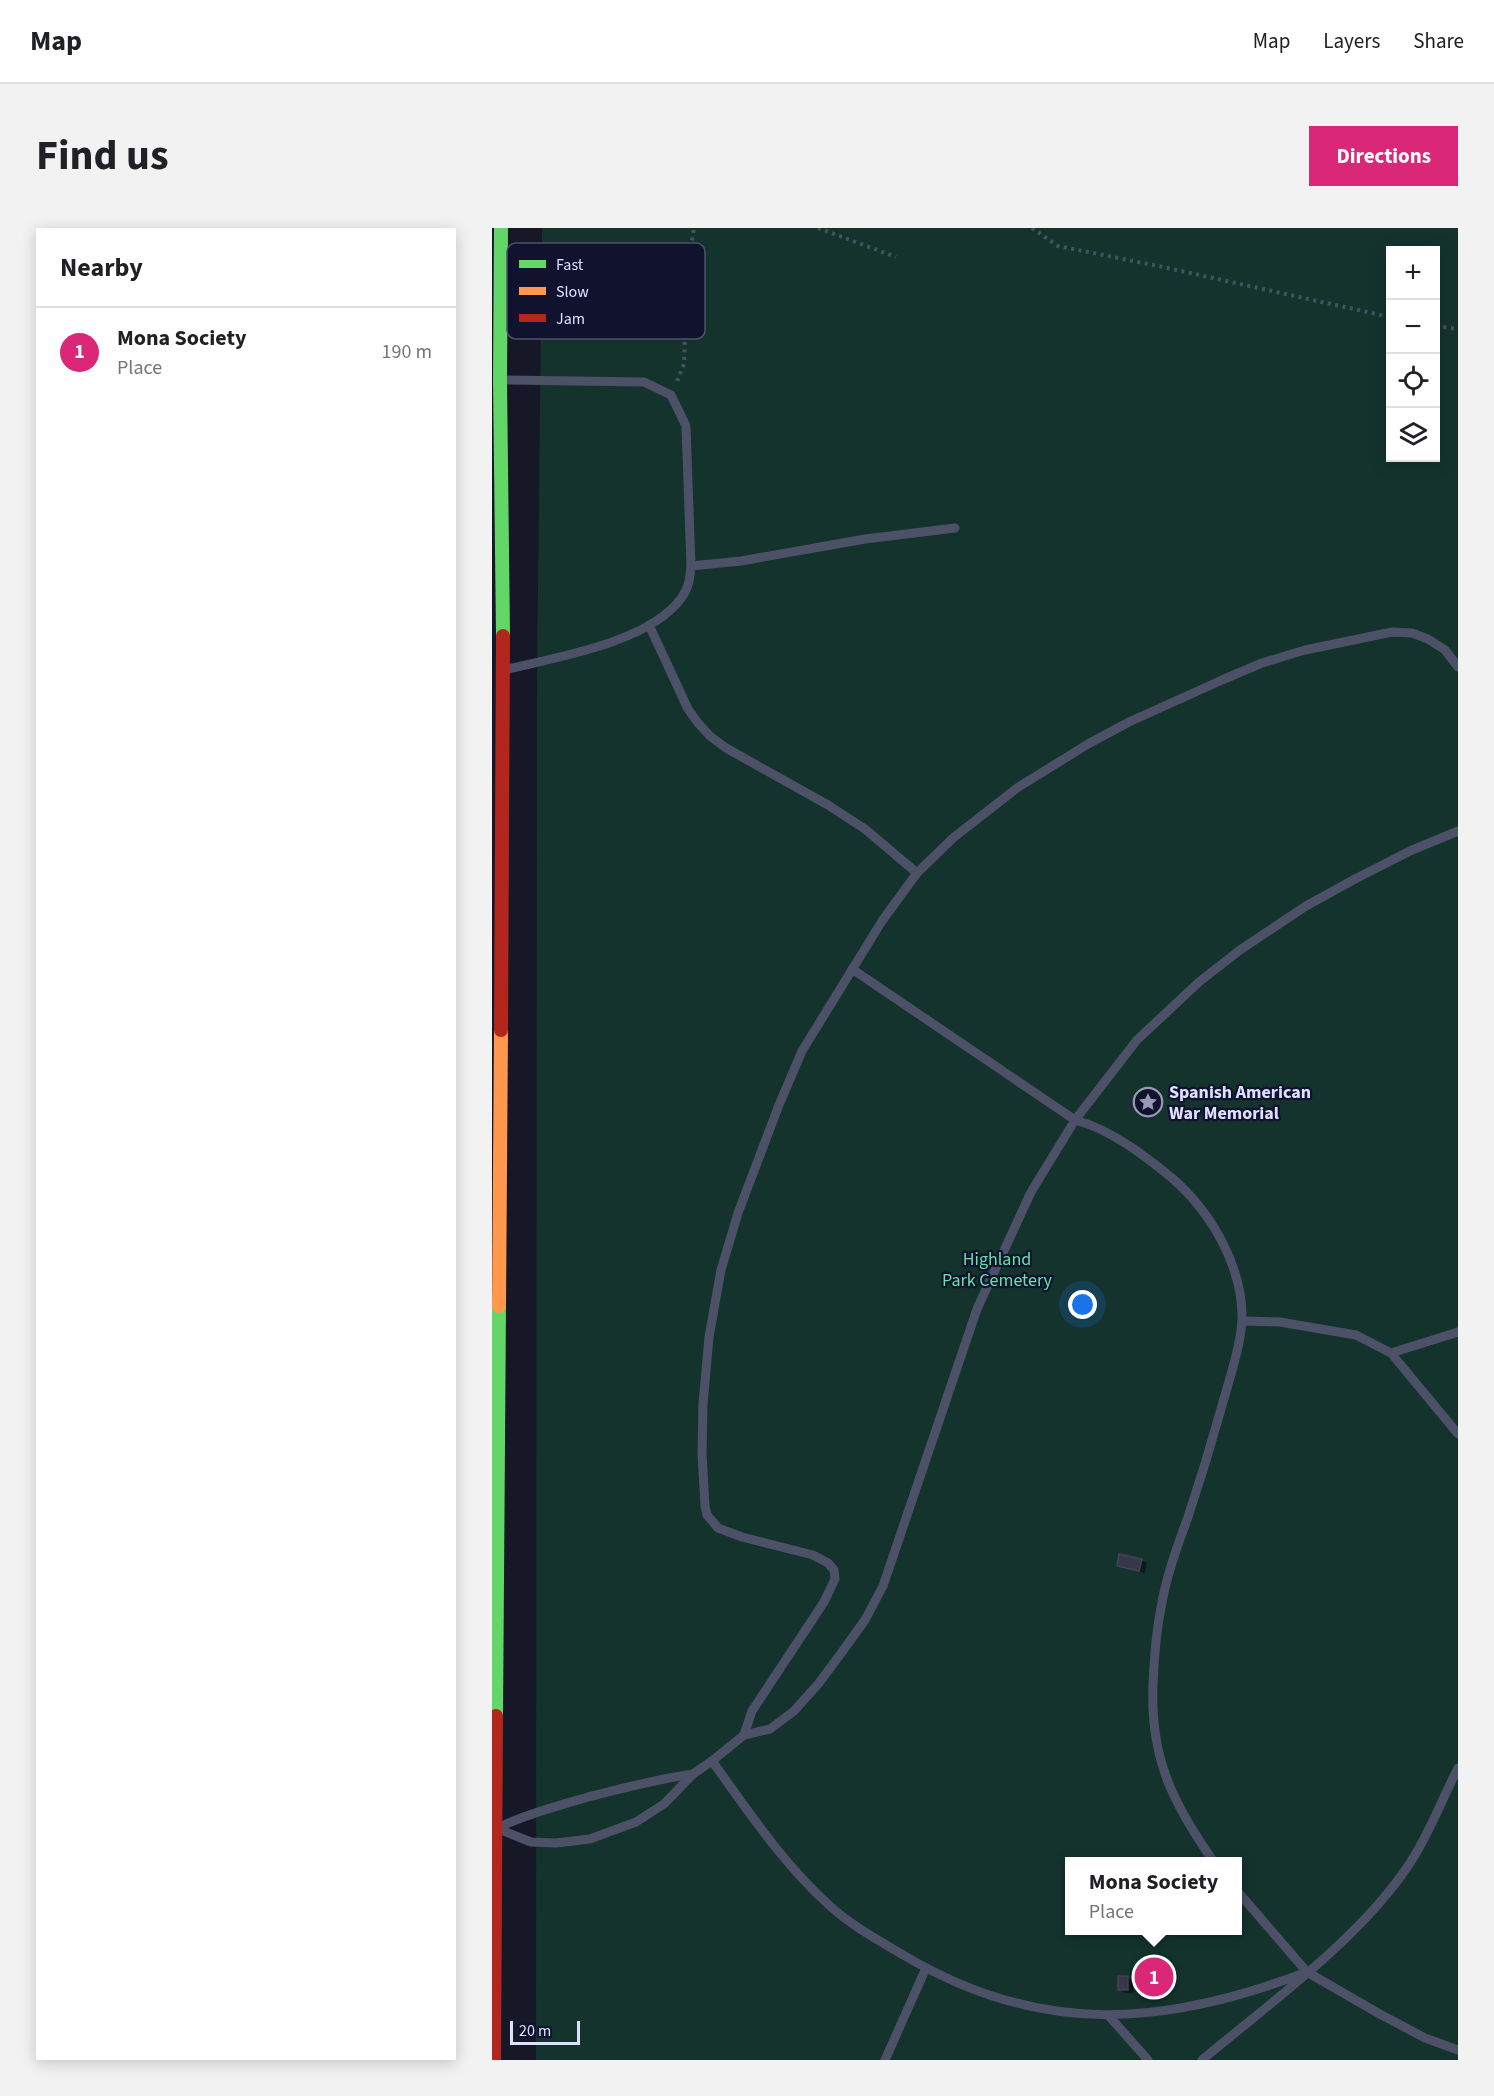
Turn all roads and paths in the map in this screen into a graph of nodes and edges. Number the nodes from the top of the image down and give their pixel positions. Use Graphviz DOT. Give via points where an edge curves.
graph roads {
  1 [pos="501,228"];
  2 [pos="694,228"];
  3 [pos="818,228"];
  4 [pos="1032,228"];
  5 [pos="692,243"];
  6 [pos="896,257"];
  7 [pos="496,271"];
  8 [pos="1386,316"];
  9 [pos="1440,327"];
  10 [pos="1458,329"];
  11 [pos="685,339"];
  12 [pos="500,380"];
  13 [pos="671,395"];
  14 [pos="496,403"];
  15 [pos="956,528"];
  16 [pos="691,566"];
  17 [pos="497,614"];
  18 [pos="649,625"];
  19 [pos="1458,668"];
  20 [pos="503,670"];
  21 [pos="497,733"];
  22 [pos="1458,831"];
  23 [pos="917,873"];
  24 [pos="852,969"];
  25 [pos="497,1054"];
  26 [pos="1075,1120"];
  27 [pos="1242,1321"];
  28 [pos="1458,1332"];
  29 [pos="1391,1353"];
  30 [pos="1458,1434"];
  31 [pos="495,1566"];
  32 [pos="744,1735"];
  33 [pos="712,1761"];
  34 [pos="1458,1768"];
  35 [pos="693,1774"];
  36 [pos="496,1828"];
  37 [pos="1211,1857"];
  38 [pos="1242,1897"];
  39 [pos="926,1968"];
  40 [pos="1308,1972"];
  41 [pos="1108,2015"];
  42 [pos="1458,2050"];
  43 [pos="494,2060"];
  44 [pos="885,2060"];
  45 [pos="1148,2060"];
  46 [pos="1202,2060"];
  1 -- 7 [label="main road"];
  2 -- 5 [label="path"];
  3 -- 6 [label="path"];
  4 -- 8 [label="path" via="1058,246"];
  7 -- 12 [label="main road"];
  9 -- 10 [label="path"];
  11 -- 13 [label="path" via="684,364"];
  12 -- 13 [label="lane" via="644,382"];
  12 -- 14 [label="main road"];
  13 -- 16 [label="lane" via="686,426"];
  14 -- 17 [label="main road"];
  15 -- 16 [label="lane"];
  16 -- 18 [label="lane" via="683,596 668,613"];
  17 -- 20 [label="main road"];
  18 -- 20 [label="lane" via="585,651"];
  18 -- 23 [label="lane" via="688,709 710,736 865,829"];
  19 -- 23 [label="lane" via="1445,650 1428,639 1392,632 1262,663 1129,722 1048,768 953,838"];
  20 -- 21 [label="main road"];
  21 -- 25 [label="main road"];
  22 -- 26 [label="lane" via="1364,874 1306,906 1240,950 1144,1032"];
  23 -- 24 [label="lane"];
  24 -- 26 [label="lane"];
  24 -- 32 [label="lane" via="802,1051 758,1158 721,1270 709,1337 702,1454 707,1515 718,1528 821,1559 834,1570 835,1579 752,1711"];
  25 -- 31 [label="main road"];
  26 -- 27 [label="lane" via="1107,1132 1191,1194 1226,1250 1240,1296"];
  26 -- 32 [label="lane" via="1031,1192 977,1309 884,1586 842,1652 794,1711 770,1729"];
  27 -- 29 [label="lane" via="1280,1322 1356,1335"];
  27 -- 37 [label="lane" via="1218,1423 1161,1607 1153,1686 1162,1767 1185,1820"];
  28 -- 29 [label="lane"];
  29 -- 30 [label="lane"];
  31 -- 36 [label="main road"];
  32 -- 33 [label="lane"];
  33 -- 35 [label="lane"];
  33 -- 39 [label="lane" via="775,1848 831,1907"];
  34 -- 40 [label="lane" via="1430,1829 1391,1890"];
  35 -- 36 [label="lane" via="659,1778 529,1813"];
  35 -- 36 [label="lane" via="664,1804 636,1822 601,1836 544,1843"];
  36 -- 43 [label="main road"];
  38 -- 40 [label="lane"];
  39 -- 41 [label="lane" via="995,1998 1065,2012"];
  39 -- 44 [label="lane"];
  40 -- 41 [label="lane" via="1192,2007"];
  40 -- 42 [label="lane" via="1425,2038"];
  40 -- 46 [label="lane"];
  41 -- 45 [label="lane"];
}
